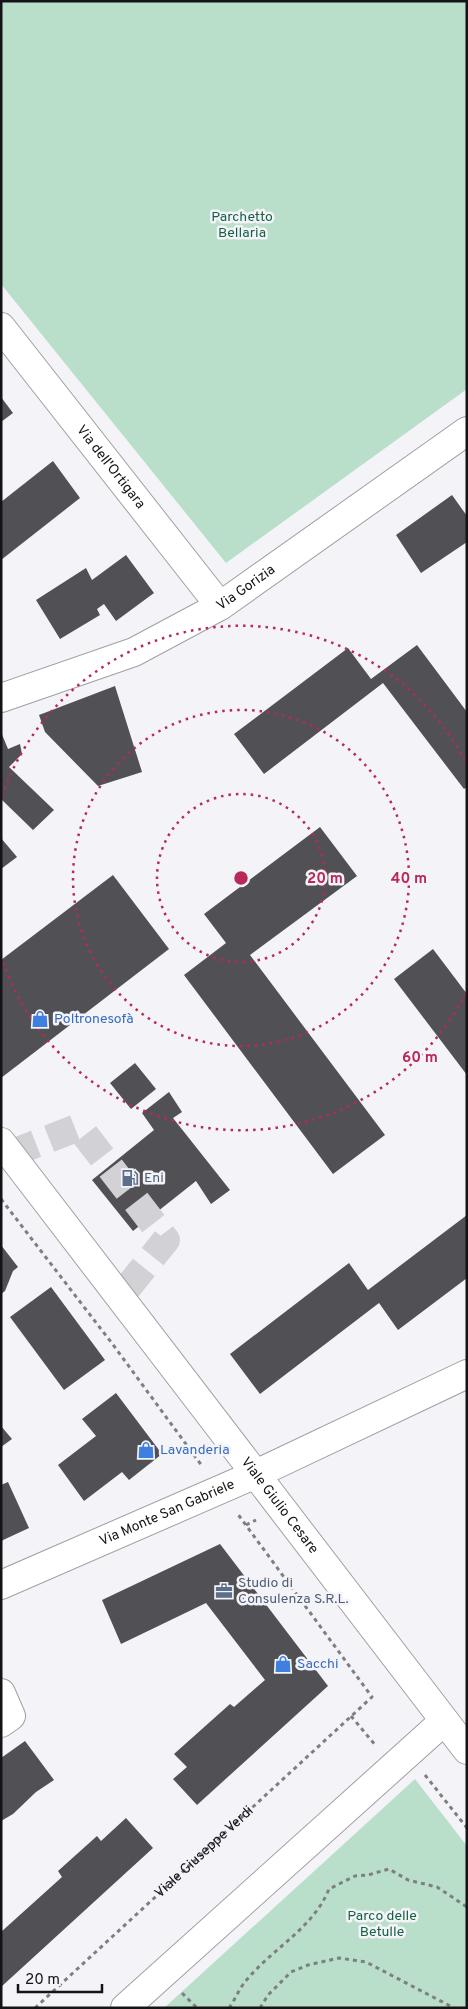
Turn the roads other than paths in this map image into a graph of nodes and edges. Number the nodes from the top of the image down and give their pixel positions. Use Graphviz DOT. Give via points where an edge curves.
graph roads {
  1 [pos="1,327"];
  2 [pos="467,431"];
  3 [pos="220,606"];
  4 [pos="1,698"];
  5 [pos="1,1142"];
  6 [pos="467,1374"];
  7 [pos="256,1474"];
  8 [pos="1,1585"];
  9 [pos="1,1693"];
  10 [pos="444,1721"];
  11 [pos="1,1722"];
  12 [pos="467,1750"];
  13 [pos="125,2008"];
  1 -- 3 [label="street, Via dell'Ortigara"];
  2 -- 3 [label="street, Via Gorizia"];
  3 -- 4 [label="street, Via Gorizia" via="134,652"];
  5 -- 7 [label="street, Viale Giulio Cesare"];
  6 -- 7 [label="street, Via Monte San Gabriele"];
  7 -- 8 [label="street, Via Monte San Gabriele"];
  7 -- 10 [label="street, Viale Giulio Cesare"];
  9 -- 11 [label="street" via="11,1716"];
  10 -- 12 [label="street, Viale Giulio Cesare"];
  10 -- 13 [label="street"];
}
